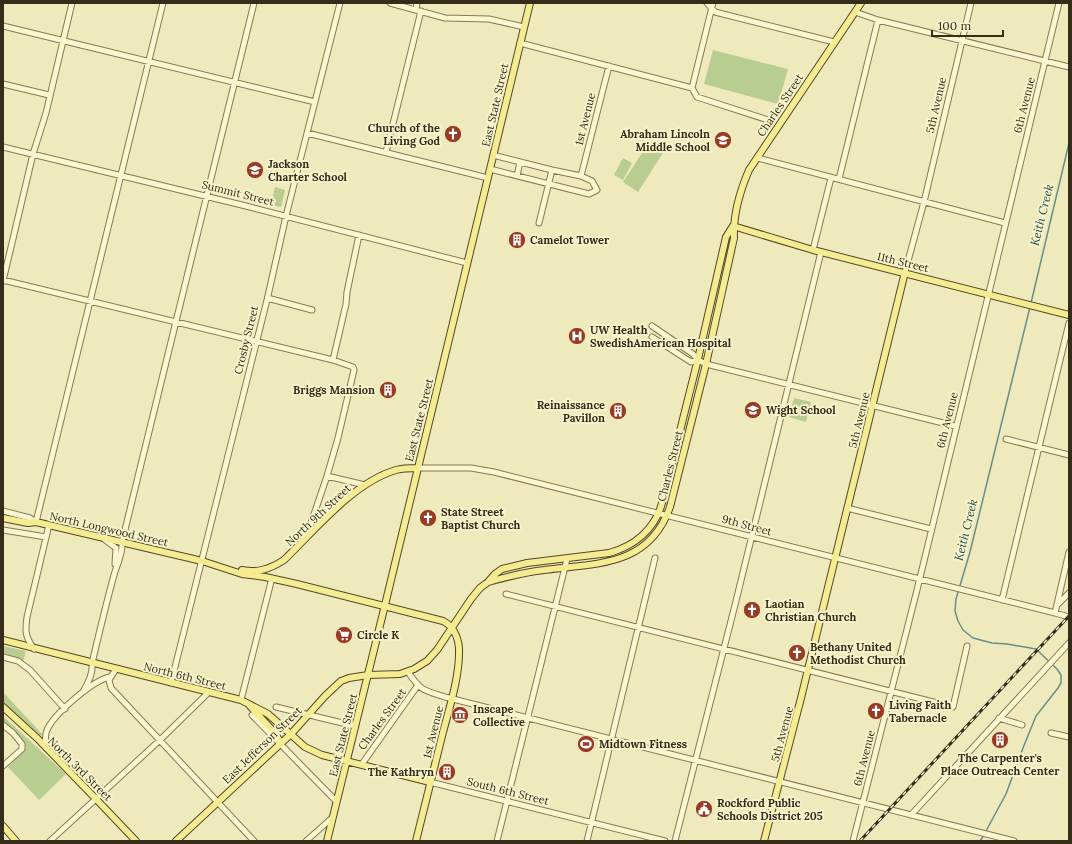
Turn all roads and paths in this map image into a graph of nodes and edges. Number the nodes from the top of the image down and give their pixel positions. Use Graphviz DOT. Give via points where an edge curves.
graph roads {
  1 [pos="72,3"];
  2 [pos="162,3"];
  3 [pos="254,3"];
  4 [pos="340,3"];
  5 [pos="390,3"];
  6 [pos="417,3"];
  7 [pos="530,3"];
  8 [pos="708,3"];
  9 [pos="860,3"];
  10 [pos="971,3"];
  11 [pos="1059,3"];
  12 [pos="713,5"];
  13 [pos="419,10"];
  14 [pos="854,12"];
  15 [pos="878,20"];
  16 [pos="3,26"];
  17 [pos="524,27"];
  18 [pos="63,40"];
  19 [pos="962,40"];
  20 [pos="834,42"];
  21 [pos="520,43"];
  22 [pos="148,61"];
  23 [pos="1045,61"];
  24 [pos="609,66"];
  25 [pos="1069,67"];
  26 [pos="235,81"];
  27 [pos="3,84"];
  28 [pos="692,88"];
  29 [pos="49,95"];
  30 [pos="315,102"];
  31 [pos="771,121"];
  32 [pos="307,133"];
  33 [pos="3,147"];
  34 [pos="386,152"];
  35 [pos="33,154"];
  36 [pos="493,155"];
  37 [pos="758,158"];
  38 [pos="520,162"];
  39 [pos="490,169"];
  40 [pos="552,170"];
  41 [pos="122,175"];
  42 [pos="517,176"];
  43 [pos="581,176"];
  44 [pos="488,178"];
  45 [pos="831,178"];
  46 [pos="839,179"];
  47 [pos="548,184"];
  48 [pos="207,196"];
  49 [pos="924,202"];
  50 [pos="286,216"];
  51 [pos="539,223"];
  52 [pos="1005,223"];
  53 [pos="733,226"];
  54 [pos="359,235"];
  55 [pos="813,250"];
  56 [pos="821,252"];
  57 [pos="467,263"];
  58 [pos="906,272"];
  59 [pos="3,280"];
  60 [pos="988,294"];
  61 [pos="267,300"];
  62 [pos="90,302"];
  63 [pos="312,310"];
  64 [pos="1069,315"];
  65 [pos="175,322"];
  66 [pos="1069,323"];
  67 [pos="652,326"];
  68 [pos="652,337"];
  69 [pos="256,341"];
  70 [pos="333,360"];
  71 [pos="698,360"];
  72 [pos="706,364"];
  73 [pos="788,384"];
  74 [pos="874,406"];
  75 [pos="955,426"];
  76 [pos="1006,439"];
  77 [pos="1040,447"];
  78 [pos="1069,455"];
  79 [pos="418,468"];
  80 [pos="327,476"];
  81 [pos="365,485"];
  82 [pos="847,508"];
  83 [pos="3,511"];
  84 [pos="659,513"];
  85 [pos="667,515"];
  86 [pos="3,518"];
  87 [pos="36,522"];
  88 [pos="49,525"];
  89 [pos="931,529"];
  90 [pos="3,530"];
  91 [pos="46,537"];
  92 [pos="101,537"];
  93 [pos="751,537"];
  94 [pos="303,541"];
  95 [pos="122,542"];
  96 [pos="1069,552"];
  97 [pos="655,558"];
  98 [pos="835,558"];
  99 [pos="567,559"];
  100 [pos="202,561"];
  101 [pos="211,564"];
  102 [pos="231,568"];
  103 [pos="565,568"];
  104 [pos="114,573"];
  105 [pos="272,578"];
  106 [pos="919,579"];
  107 [pos="488,582"];
  108 [pos="1069,592"];
  109 [pos="506,594"];
  110 [pos="1002,600"];
  111 [pos="385,606"];
  112 [pos="556,606"];
  113 [pos="1057,606"];
  114 [pos="1055,613"];
  115 [pos="1069,617"];
  116 [pos="452,627"];
  117 [pos="640,627"];
  118 [pos="3,640"];
  119 [pos="1069,643"];
  120 [pos="967,646"];
  121 [pos="34,648"];
  122 [pos="724,649"];
  123 [pos="3,657"];
  124 [pos="92,663"];
  125 [pos="116,669"];
  126 [pos="808,670"];
  127 [pos="408,672"];
  128 [pos="368,675"];
  129 [pos="110,677"];
  130 [pos="172,683"];
  131 [pos="418,685"];
  132 [pos="84,690"];
  133 [pos="209,692"];
  134 [pos="891,692"];
  135 [pos="452,699"];
  136 [pos="244,701"];
  137 [pos="3,707"];
  138 [pos="276,707"];
  139 [pos="65,709"];
  140 [pos="252,715"];
  141 [pos="309,715"];
  142 [pos="528,718"];
  143 [pos="999,718"];
  144 [pos="3,725"];
  145 [pos="1022,725"];
  146 [pos="355,726"];
  147 [pos="1051,733"];
  148 [pos="291,734"];
  149 [pos="1069,737"];
  150 [pos="612,739"];
  151 [pos="160,740"];
  152 [pos="281,744"];
  153 [pos="46,748"];
  154 [pos="346,760"];
  155 [pos="695,761"];
  156 [pos="362,764"];
  157 [pos="3,766"];
  158 [pos="430,782"];
  159 [pos="780,782"];
  160 [pos="96,799"];
  161 [pos="336,801"];
  162 [pos="506,801"];
  163 [pos="217,802"];
  164 [pos="863,804"];
  165 [pos="911,815"];
  166 [pos="332,818"];
  167 [pos="591,823"];
  168 [pos="3,826"];
  169 [pos="16,841"];
  170 [pos="50,841"];
  171 [pos="136,841"];
  172 [pos="176,841"];
  173 [pos="254,841"];
  174 [pos="306,841"];
  175 [pos="327,841"];
  176 [pos="416,841"];
  177 [pos="497,841"];
  178 [pos="587,841"];
  179 [pos="665,841"];
  180 [pos="675,841"];
  181 [pos="764,841"];
  182 [pos="853,841"];
  183 [pos="1014,841"];
  1 -- 18 [label="street"];
  2 -- 22 [label="street"];
  3 -- 26 [label="street"];
  4 -- 30 [label="street, Crosby Street"];
  5 -- 13 [label="street"];
  6 -- 13 [label="street"];
  7 -- 17 [label="main road, East State Street"];
  8 -- 12 [label="street"];
  9 -- 14 [label="main road, Charles Street"];
  10 -- 19 [label="street, 5th Avenue"];
  11 -- 23 [label="street, 6th Avenue"];
  12 -- 20 [label="street" via="715,12"];
  12 -- 28 [label="street"];
  13 -- 17 [label="street" via="445,18 489,19"];
  13 -- 34 [label="street"];
  14 -- 15 [label="street"];
  14 -- 20 [label="main road, Charles Street"];
  15 -- 19 [label="street"];
  15 -- 46 [label="street"];
  16 -- 18 [label="street"];
  17 -- 21 [label="main road, East State Street"];
  18 -- 22 [label="street"];
  18 -- 29 [label="street"];
  19 -- 23 [label="street"];
  19 -- 49 [label="street, 5th Avenue"];
  20 -- 37 [label="main road, Charles Street"];
  21 -- 24 [label="street"];
  21 -- 36 [label="main road, East State Street"];
  22 -- 26 [label="street"];
  22 -- 41 [label="street"];
  23 -- 25 [label="street"];
  23 -- 52 [label="street, 6th Avenue"];
  24 -- 28 [label="street"];
  24 -- 43 [label="street, 1st Avenue"];
  26 -- 30 [label="street"];
  26 -- 48 [label="street"];
  27 -- 29 [label="street"];
  28 -- 31 [label="street" via="697,97"];
  29 -- 35 [label="street"];
  30 -- 32 [label="street, Crosby Street"];
  32 -- 34 [label="street"];
  32 -- 50 [label="street, Crosby Street"];
  33 -- 35 [label="street, Summit Street"];
  34 -- 44 [label="street"];
  35 -- 41 [label="street, Summit Street"];
  35 -- 59 [label="street"];
  36 -- 38 [label="street"];
  36 -- 39 [label="main road, East State Street"];
  37 -- 45 [label="street"];
  37 -- 53 [label="main road, Charles Street" via="744,183"];
  38 -- 40 [label="street"];
  38 -- 42 [label="street"];
  39 -- 42 [label="street"];
  39 -- 44 [label="main road, East State Street"];
  40 -- 43 [label="street"];
  40 -- 47 [label="street"];
  41 -- 48 [label="street, Summit Street"];
  41 -- 62 [label="street"];
  42 -- 47 [label="street"];
  43 -- 47 [label="street" via="592,181 597,190 588,194"];
  44 -- 57 [label="main road, East State Street"];
  45 -- 46 [label="street"];
  45 -- 55 [label="street"];
  46 -- 49 [label="street"];
  47 -- 51 [label="street"];
  48 -- 50 [label="street, Summit Street"];
  48 -- 65 [label="street"];
  49 -- 52 [label="street"];
  49 -- 58 [label="street, 5th Avenue"];
  50 -- 54 [label="street, Summit Street"];
  50 -- 61 [label="street, Crosby Street"];
  52 -- 60 [label="street, 6th Avenue"];
  53 -- 55 [label="main road, 11th Street"];
  53 -- 71 [label="main road, Charles Street" via="725,238"];
  53 -- 72 [label="main road, Charles Street" via="734,238"];
  54 -- 57 [label="street, Summit Street"];
  54 -- 70 [label="street"];
  55 -- 56 [label="main road, 11th Street"];
  56 -- 58 [label="main road, 11th Street"];
  56 -- 73 [label="street"];
  57 -- 79 [label="main road, East State Street"];
  58 -- 60 [label="main road, 11th Street"];
  58 -- 74 [label="main road, 5th Avenue"];
  59 -- 62 [label="street"];
  60 -- 64 [label="main road, 11th Street"];
  60 -- 75 [label="street, 6th Avenue"];
  61 -- 63 [label="street"];
  61 -- 69 [label="street, Crosby Street"];
  62 -- 65 [label="street"];
  62 -- 87 [label="street"];
  65 -- 69 [label="street"];
  65 -- 95 [label="street"];
  66 -- 77 [label="street"];
  67 -- 71 [label="street"];
  68 -- 71 [label="street" via="691,362"];
  69 -- 70 [label="street"];
  69 -- 100 [label="street, Crosby Street"];
  70 -- 80 [label="street" via="354,370"];
  71 -- 72 [label="street"];
  71 -- 84 [label="main road, Charles Street"];
  72 -- 73 [label="street"];
  72 -- 85 [label="main road, Charles Street"];
  73 -- 74 [label="street"];
  73 -- 93 [label="street"];
  74 -- 75 [label="street"];
  74 -- 82 [label="main road, 5th Avenue"];
  75 -- 89 [label="street, 6th Avenue"];
  76 -- 77 [label="street"];
  77 -- 78 [label="street"];
  77 -- 110 [label="street"];
  79 -- 81 [label="main road, North 9th Street" via="398,470"];
  79 -- 84 [label="street, 9th Street" via="483,470"];
  79 -- 111 [label="main road, East State Street"];
  80 -- 81 [label="street"];
  80 -- 94 [label="street"];
  81 -- 94 [label="main road, North 9th Street"];
  82 -- 89 [label="street"];
  82 -- 98 [label="main road, 5th Avenue"];
  83 -- 87 [label="street, North Longwood Street"];
  84 -- 85 [label="street, 9th Street"];
  84 -- 99 [label="main road, Charles Street" via="646,532 634,543 609,553"];
  85 -- 93 [label="street, 9th Street"];
  85 -- 103 [label="main road, Charles Street" via="654,536 635,552 616,560"];
  86 -- 87 [label="main road"];
  87 -- 88 [label="main road, North Longwood Street"];
  88 -- 91 [label="street"];
  88 -- 92 [label="main road, North Longwood Street"];
  89 -- 106 [label="street, 6th Avenue"];
  90 -- 91 [label="street"];
  91 -- 121 [label="street" via="26,631"];
  92 -- 95 [label="main road, North Longwood Street"];
  92 -- 104 [label="street" via="116,548"];
  93 -- 98 [label="street, 9th Street"];
  93 -- 122 [label="street"];
  94 -- 102 [label="main road, North 9th Street" via="274,567 254,571"];
  95 -- 100 [label="main road, North Longwood Street"];
  95 -- 104 [label="street"];
  96 -- 113 [label="street"];
  97 -- 117 [label="street"];
  98 -- 106 [label="street, 9th Street"];
  98 -- 126 [label="main road, 5th Avenue"];
  99 -- 103 [label="street"];
  99 -- 107 [label="main road, Charles Street" via="527,563 502,569"];
  100 -- 101 [label="main road, North Longwood Street"];
  100 -- 130 [label="street, Crosby Street"];
  101 -- 102 [label="main road, North Longwood Street"];
  101 -- 105 [label="main road, North Longwood Street" via="242,574"];
  103 -- 107 [label="main road, Charles Street" via="530,572"];
  103 -- 112 [label="street"];
  104 -- 124 [label="street"];
  105 -- 111 [label="main road, North Longwood Street"];
  105 -- 136 [label="street"];
  106 -- 110 [label="street, 9th Street"];
  106 -- 134 [label="street, 6th Avenue"];
  107 -- 116 [label="main road, Charles Street" via="471,599"];
  108 -- 113 [label="street"];
  109 -- 112 [label="street"];
  110 -- 114 [label="street, 9th Street"];
  111 -- 116 [label="main road, North Longwood Street" via="443,621"];
  111 -- 128 [label="main road, East State Street"];
  112 -- 117 [label="street"];
  112 -- 142 [label="street"];
  113 -- 114 [label="street"];
  114 -- 115 [label="street, 9th Street"];
  116 -- 127 [label="main road, Charles Street" via="427,661"];
  116 -- 135 [label="main road, 1st Avenue" via="459,647"];
  117 -- 122 [label="street"];
  117 -- 150 [label="street"];
  118 -- 121 [label="main road, North 6th Street"];
  119 -- 143 [label="street"];
  120 -- 134 [label="street" via="953,707"];
  121 -- 124 [label="main road, North 6th Street"];
  122 -- 126 [label="street"];
  122 -- 155 [label="street"];
  123 -- 139 [label="street" via="18,661 30,670"];
  124 -- 125 [label="main road, North 6th Street"];
  124 -- 132 [label="street" via="91,675"];
  125 -- 129 [label="street"];
  125 -- 130 [label="main road, North 6th Street"];
  126 -- 134 [label="street"];
  126 -- 159 [label="main road, 5th Avenue"];
  127 -- 128 [label="main road, Charles Street"];
  127 -- 131 [label="street"];
  128 -- 141 [label="main road, East Jefferson Street" via="341,681"];
  128 -- 146 [label="main road, East State Street"];
  129 -- 132 [label="street" via="99,680"];
  129 -- 151 [label="street" via="111,688"];
  130 -- 133 [label="main road, North 6th Street"];
  131 -- 135 [label="street" via="424,690"];
  131 -- 156 [label="street, Charles Street"];
  132 -- 139 [label="street"];
  133 -- 136 [label="main road, North 6th Street"];
  133 -- 151 [label="street"];
  134 -- 164 [label="street, 6th Avenue"];
  135 -- 142 [label="street"];
  135 -- 158 [label="main road, 1st Avenue"];
  136 -- 148 [label="main road, North 6th Street" via="268,714"];
  136 -- 152 [label="main road" via="272,728"];
  137 -- 153 [label="main road, North 3rd Street"];
  138 -- 141 [label="street"];
  139 -- 153 [label="street" via="46,731"];
  140 -- 152 [label="street"];
  141 -- 146 [label="street"];
  141 -- 148 [label="main road, East Jefferson Street"];
  142 -- 150 [label="street"];
  142 -- 162 [label="street"];
  143 -- 145 [label="street"];
  143 -- 165 [label="street"];
  144 -- 157 [label="street" via="22,744 22,749"];
  146 -- 154 [label="main road, East State Street"];
  147 -- 149 [label="street"];
  148 -- 152 [label="main road, East Jefferson Street"];
  148 -- 154 [label="main road, North 6th Street" via="305,747 322,755"];
  150 -- 155 [label="street"];
  150 -- 167 [label="street"];
  151 -- 160 [label="street"];
  151 -- 163 [label="street"];
  152 -- 161 [label="street"];
  152 -- 163 [label="main road, East Jefferson Street"];
  153 -- 160 [label="main road, North 3rd Street"];
  154 -- 156 [label="main road, South 6th Street"];
  154 -- 161 [label="main road, East State Street"];
  155 -- 159 [label="street"];
  155 -- 180 [label="street"];
  156 -- 158 [label="main road, South 6th Street"];
  158 -- 162 [label="street, South 6th Street"];
  158 -- 176 [label="main road, 1st Avenue"];
  159 -- 164 [label="street"];
  159 -- 181 [label="main road, 5th Avenue"];
  160 -- 170 [label="street"];
  160 -- 171 [label="main road, North 3rd Street"];
  161 -- 166 [label="main road, East State Street"];
  162 -- 167 [label="street, South 6th Street"];
  162 -- 177 [label="street"];
  163 -- 172 [label="main road, East Jefferson Street"];
  163 -- 173 [label="street"];
  164 -- 165 [label="street"];
  164 -- 182 [label="street, 6th Avenue"];
  165 -- 183 [label="street"];
  166 -- 174 [label="street"];
  166 -- 175 [label="main road, East State Street"];
  167 -- 178 [label="street"];
  167 -- 179 [label="street, South 6th Street"];
  168 -- 169 [label="main road"];
}
